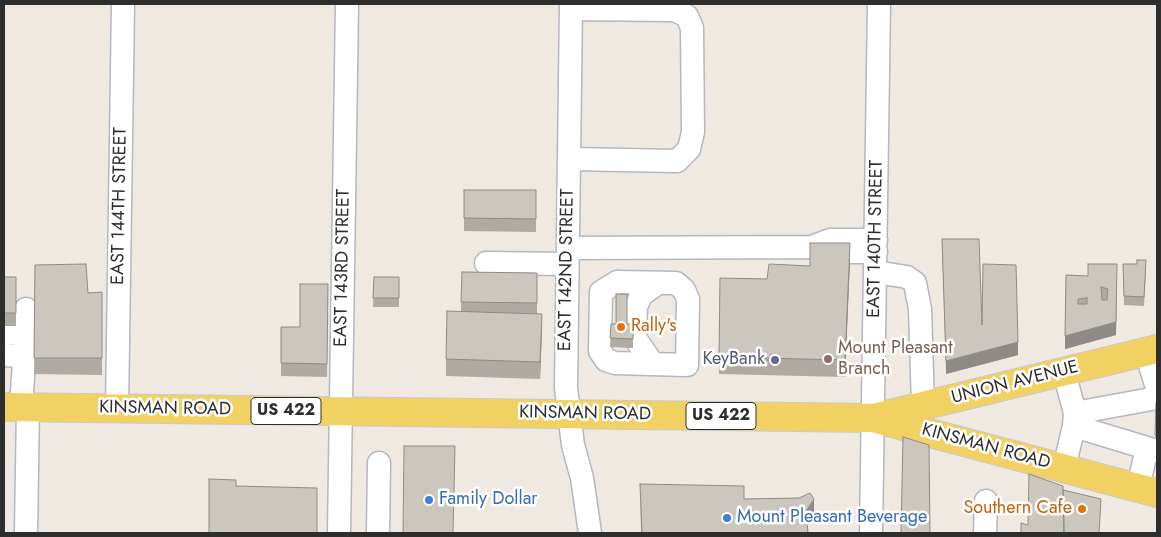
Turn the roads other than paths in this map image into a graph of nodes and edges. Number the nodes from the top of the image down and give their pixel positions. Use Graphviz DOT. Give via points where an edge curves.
graph roads {
  1 [pos="123,4"];
  2 [pos="347,4"];
  3 [pos="879,4"];
  4 [pos="571,6"];
  5 [pos="569,159"];
  6 [pos="876,255"];
  7 [pos="567,256"];
  8 [pos="486,262"];
  9 [pos="658,283"];
  10 [pos="26,309"];
  11 [pos="4,333"];
  12 [pos="26,333"];
  13 [pos="1152,351"];
  14 [pos="14,355"];
  15 [pos="653,364"];
  16 [pos="1064,372"];
  17 [pos="13,379"];
  18 [pos="1157,388"];
  19 [pos="1157,398"];
  20 [pos="924,406"];
  21 [pos="18,407"];
  22 [pos="117,409"];
  23 [pos="340,411"];
  24 [pos="569,414"];
  25 [pos="873,418"];
  26 [pos="1075,419"];
  27 [pos="1152,450"];
  28 [pos="379,463"];
  29 [pos="1064,468"];
  30 [pos="1148,490"];
  31 [pos="986,501"];
  32 [pos="26,533"];
  33 [pos="339,533"];
  34 [pos="378,533"];
  35 [pos="590,533"];
  36 [pos="871,533"];
  37 [pos="985,533"];
  1 -- 22 [label="street, EAST 144TH STREET"];
  2 -- 23 [label="street, EAST 143RD STREET"];
  3 -- 6 [label="street, EAST 140TH STREET"];
  4 -- 5 [label="street, EAST 142ND STREET"];
  4 -- 5 [label="street" via="674,10 687,16 692,28 693,132 689,150 676,160"];
  5 -- 7 [label="street, EAST 142ND STREET"];
  6 -- 7 [label="street" via="830,240 812,246"];
  6 -- 20 [label="street" via="916,283"];
  6 -- 25 [label="street, EAST 140TH STREET"];
  7 -- 8 [label="street"];
  7 -- 24 [label="street, EAST 142ND STREET" via="566,388"];
  9 -- 15 [label="street" via="641,294 636,307 635,338"];
  9 -- 15 [label="street" via="676,283 688,299 688,365"];
  9 -- 15 [label="street" via="617,282 601,292 600,351 606,360"];
  10 -- 12 [label="street"];
  11 -- 12 [label="street"];
  12 -- 14 [label="street"];
  13 -- 16 [label="main road, UNION AVENUE"];
  13 -- 18 [label="street"];
  14 -- 17 [label="street"];
  16 -- 20 [label="main road, UNION AVENUE"];
  16 -- 26 [label="street"];
  17 -- 21 [label="street"];
  19 -- 26 [label="street"];
  20 -- 25 [label="main road, UNION AVENUE"];
  21 -- 22 [label="main road, KINSMAN ROAD / US 422"];
  21 -- 32 [label="street"];
  22 -- 23 [label="main road, KINSMAN ROAD / US 422"];
  23 -- 24 [label="main road, KINSMAN ROAD / US 422"];
  23 -- 33 [label="street, EAST 143RD STREET"];
  24 -- 25 [label="main road, KINSMAN ROAD / US 422"];
  24 -- 35 [label="street, EAST 142ND STREET"];
  25 -- 29 [label="main road, KINSMAN ROAD / US 422"];
  25 -- 36 [label="street, EAST 140TH STREET"];
  26 -- 27 [label="street"];
  26 -- 29 [label="street"];
  27 -- 30 [label="street"];
  28 -- 34 [label="street"];
  29 -- 30 [label="main road, KINSMAN ROAD / US 422"];
  31 -- 37 [label="street"];
}
